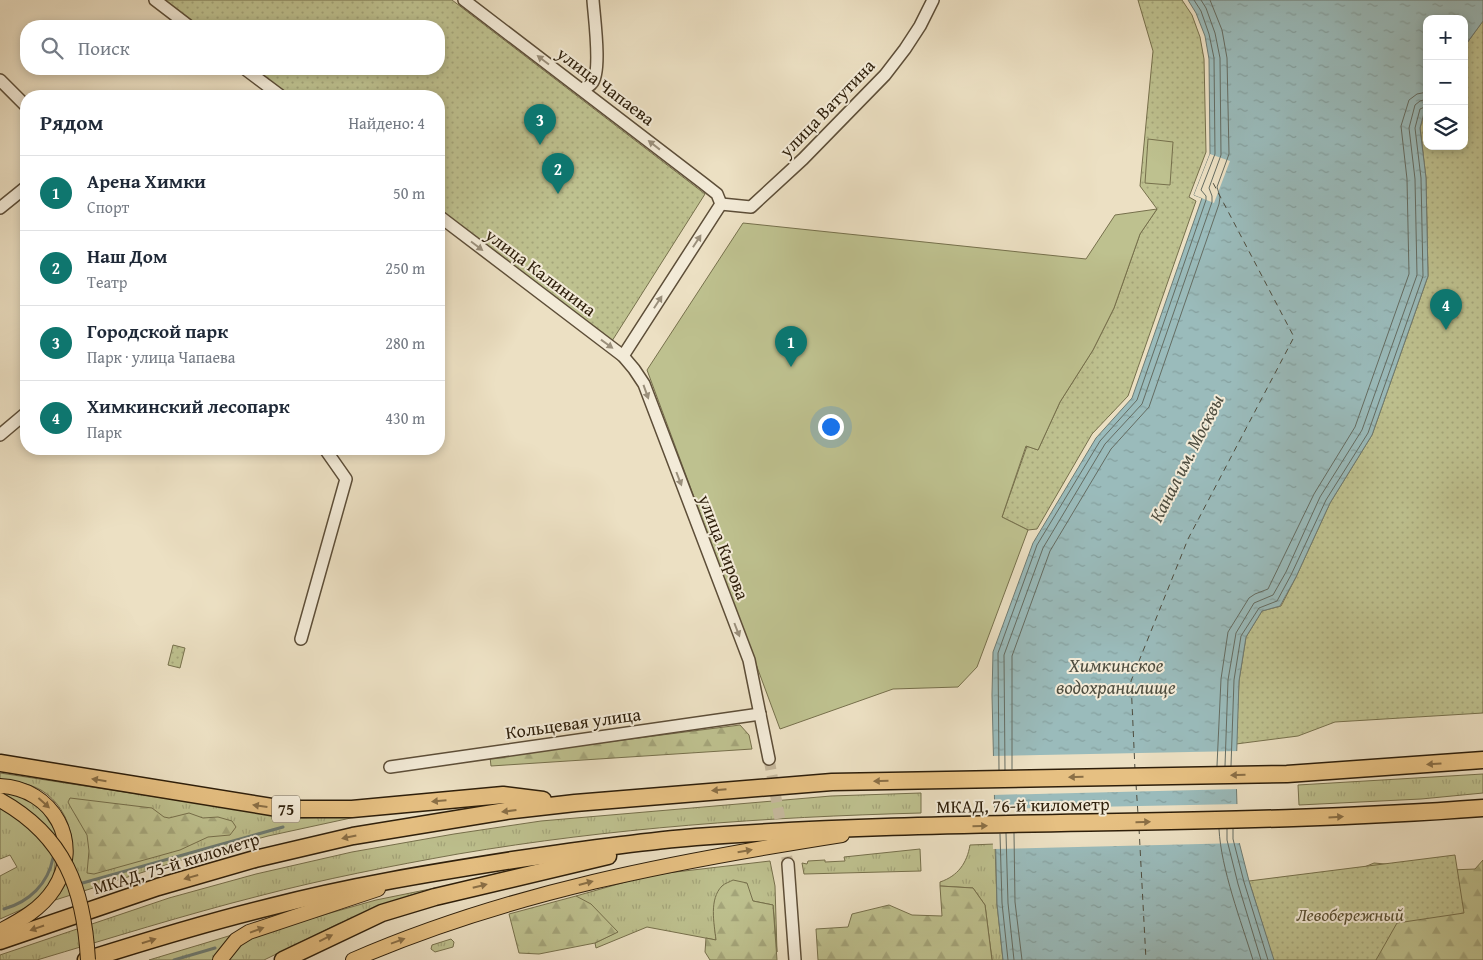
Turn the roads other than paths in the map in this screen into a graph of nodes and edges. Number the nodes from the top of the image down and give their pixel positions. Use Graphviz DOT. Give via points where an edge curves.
graph roads {
  1 [pos="156,0"];
  2 [pos="464,0"];
  3 [pos="593,0"];
  4 [pos="933,0"];
  5 [pos="181,20"];
  6 [pos="253,75"];
  7 [pos="0,80"];
  8 [pos="582,89"];
  9 [pos="273,90"];
  10 [pos="20,100"];
  11 [pos="20,192"];
  12 [pos="721,204"];
  13 [pos="0,208"];
  14 [pos="445,221"];
  15 [pos="623,356"];
  16 [pos="20,418"];
  17 [pos="0,435"];
  18 [pos="329,455"];
  19 [pos="301,639"];
  20 [pos="760,714"];
  21 [pos="769,759"];
  22 [pos="1483,760"];
  23 [pos="0,764"];
  24 [pos="390,767"];
  25 [pos="0,786"];
  26 [pos="0,800"];
  27 [pos="575,803"];
  28 [pos="1483,808"];
  29 [pos="892,827"];
  30 [pos="693,838"];
  31 [pos="788,864"];
  32 [pos="425,874"];
  33 [pos="0,931"];
  34 [pos="0,941"];
  35 [pos="87,960"];
  36 [pos="220,960"];
  37 [pos="283,960"];
  38 [pos="353,960"];
  39 [pos="795,960"];
  1 -- 5 [label="street"];
  8 -- 2 [label="street, улица Чапаева, one-way"];
  3 -- 8 [label="street" via="597,65 591,85"];
  4 -- 12 [label="street, улица Ватутина" via="920,26 885,75 804,159 751,207"];
  6 -- 9 [label="street"];
  7 -- 10 [label="street"];
  12 -- 8 [label="street, улица Чапаева, one-way" via="717,194"];
  11 -- 13 [label="street"];
  15 -- 12 [label="street, one-way"];
  14 -- 15 [label="street, улица Калинина, one-way"];
  15 -- 20 [label="street, улица Кирова, one-way" via="644,384 748,660"];
  16 -- 17 [label="street"];
  18 -- 19 [label="street" via="346,479"];
  20 -- 21 [label="street, улица Кирова"];
  20 -- 24 [label="street, Кольцевая улица"];
  22 -- 27 [label="highway, МКАД, 76-й километр, one-way" via="1287,774 832,782"];
  27 -- 23 [label="highway, 75, one-way" via="503,795 352,809 284,809"];
  25 -- 33 [label="main road, one-way" via="19,788 47,805 60,824 65,845 63,868 48,896 28,916"];
  26 -- 35 [label="main road, bridge" via="33,823 62,857 80,901"];
  27 -- 34 [label="highway, МКАД, 75-й километр, one-way" via="353,836 255,859 158,886"];
  29 -- 28 [label="highway, МКАД, 76-й километр, one-way" via="1287,819"];
  29 -- 30 [label="highway, МКАД, 76-й километр"];
  38 -- 29 [label="main road, one-way" via="468,917 609,877 769,846"];
  30 -- 32 [label="highway, МКАД, 76-й километр" via="565,852"];
  37 -- 30 [label="highway, one-way" via="382,913 435,896"];
  31 -- 39 [label="street"];
  35 -- 32 [label="highway, one-way" via="269,907"];
  36 -- 32 [label="main road, one-way" via="236,940 249,932"];
}
